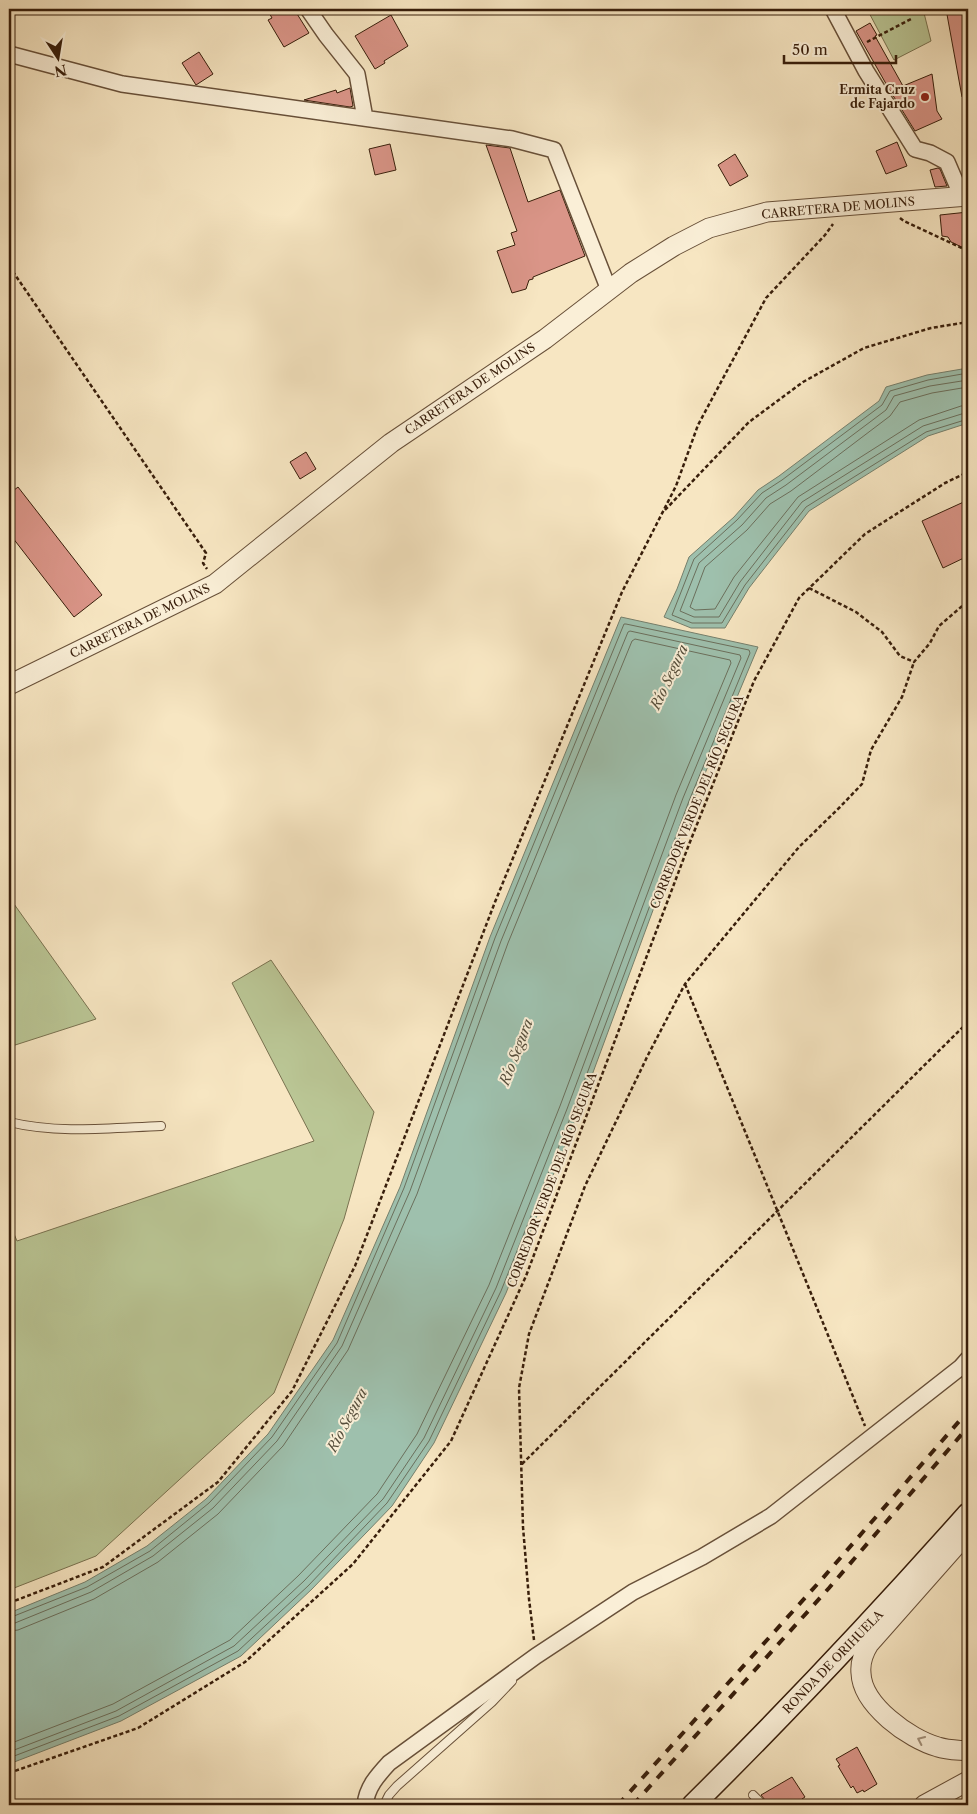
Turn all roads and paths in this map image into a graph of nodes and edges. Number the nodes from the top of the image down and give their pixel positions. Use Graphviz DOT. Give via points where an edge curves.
graph roads {
  1 [pos="308,9"];
  2 [pos="833,9"];
  3 [pos="911,19"];
  4 [pos="855,49"];
  5 [pos="9,54"];
  6 [pos="365,118"];
  7 [pos="965,196"];
  8 [pos="885,203"];
  9 [pos="847,206"];
  10 [pos="968,251"];
  11 [pos="9,266"];
  12 [pos="609,290"];
  13 [pos="968,322"];
  14 [pos="968,472"];
  15 [pos="662,513"];
  16 [pos="216,584"];
  17 [pos="809,588"];
  18 [pos="968,601"];
  19 [pos="914,662"];
  20 [pos="9,685"];
  21 [pos="685,984"];
  22 [pos="968,1022"];
  23 [pos="9,1122"];
  24 [pos="160,1126"];
  25 [pos="778,1212"];
  26 [pos="968,1359"];
  27 [pos="870,1439"];
  28 [pos="522,1464"];
  29 [pos="968,1514"];
  30 [pos="968,1532"];
  31 [pos="9,1603"];
  32 [pos="536,1656"];
  33 [pos="968,1751"];
  34 [pos="9,1773"];
  35 [pos="968,1782"];
  36 [pos="753,1795"];
  37 [pos="934,1803"];
  38 [pos="365,1805"];
  39 [pos="384,1805"];
  40 [pos="693,1805"];
  41 [pos="763,1805"];
  1 -- 6 [label="street" via="357,74"];
  2 -- 4 [label="street"];
  3 -- 4 [label="path"];
  4 -- 7 [label="street" via="915,149 947,162"];
  5 -- 6 [label="street" via="122,84"];
  6 -- 12 [label="street" via="512,139 554,150"];
  7 -- 8 [label="street, CARRETERA DE MOLINS"];
  8 -- 9 [label="street, CARRETERA DE MOLINS"];
  8 -- 10 [label="path" via="904,221"];
  9 -- 12 [label="street, CARRETERA DE MOLINS" via="767,212 709,228 674,246"];
  9 -- 15 [label="path" via="825,235 766,298 698,425 676,486"];
  11 -- 16 [label="path" via="206,553 203,563"];
  12 -- 16 [label="street, CARRETERA DE MOLINS" via="545,339 391,443"];
  13 -- 15 [label="path" via="932,328 864,348 803,382 749,422"];
  14 -- 17 [label="path, CORREDOR VERDE DEL RÍO SEGURA" via="864,534"];
  15 -- 31 [label="path" via="622,592 495,902 355,1266 292,1390 218,1482 103,1567"];
  16 -- 20 [label="street, CARRETERA DE MOLINS"];
  17 -- 19 [label="path" via="856,612 882,632 900,656"];
  17 -- 34 [label="path, CORREDOR VERDE DEL RÍO SEGURA" via="799,598 754,681 526,1276 451,1441 353,1564 245,1662 138,1728"];
  18 -- 19 [label="path" via="939,626 930,644"];
  19 -- 21 [label="path" via="902,697 871,750 862,784 799,847"];
  21 -- 25 [label="path"];
  21 -- 28 [label="path" via="585,1186 529,1334 519,1388"];
  22 -- 25 [label="path"];
  23 -- 24 [label="lane" via="76,1129"];
  25 -- 27 [label="path"];
  25 -- 28 [label="path"];
  26 -- 27 [label="street"];
  27 -- 32 [label="street" via="771,1516 702,1557 632,1592"];
  28 -- 32 [label="path" via="523,1526"];
  29 -- 40 [label="main road, RONDA DE ORIHUELA" via="871,1622"];
  33 -- 30 [label="street, one-way" via="938,1748 898,1728 878,1709 864,1687 861,1674 869,1644"];
  32 -- 38 [label="street" via="389,1763 375,1777"];
  32 -- 39 [label="lane" via="492,1702 397,1786"];
  35 -- 37 [label="street"];
  36 -- 41 [label="lane"];
}
